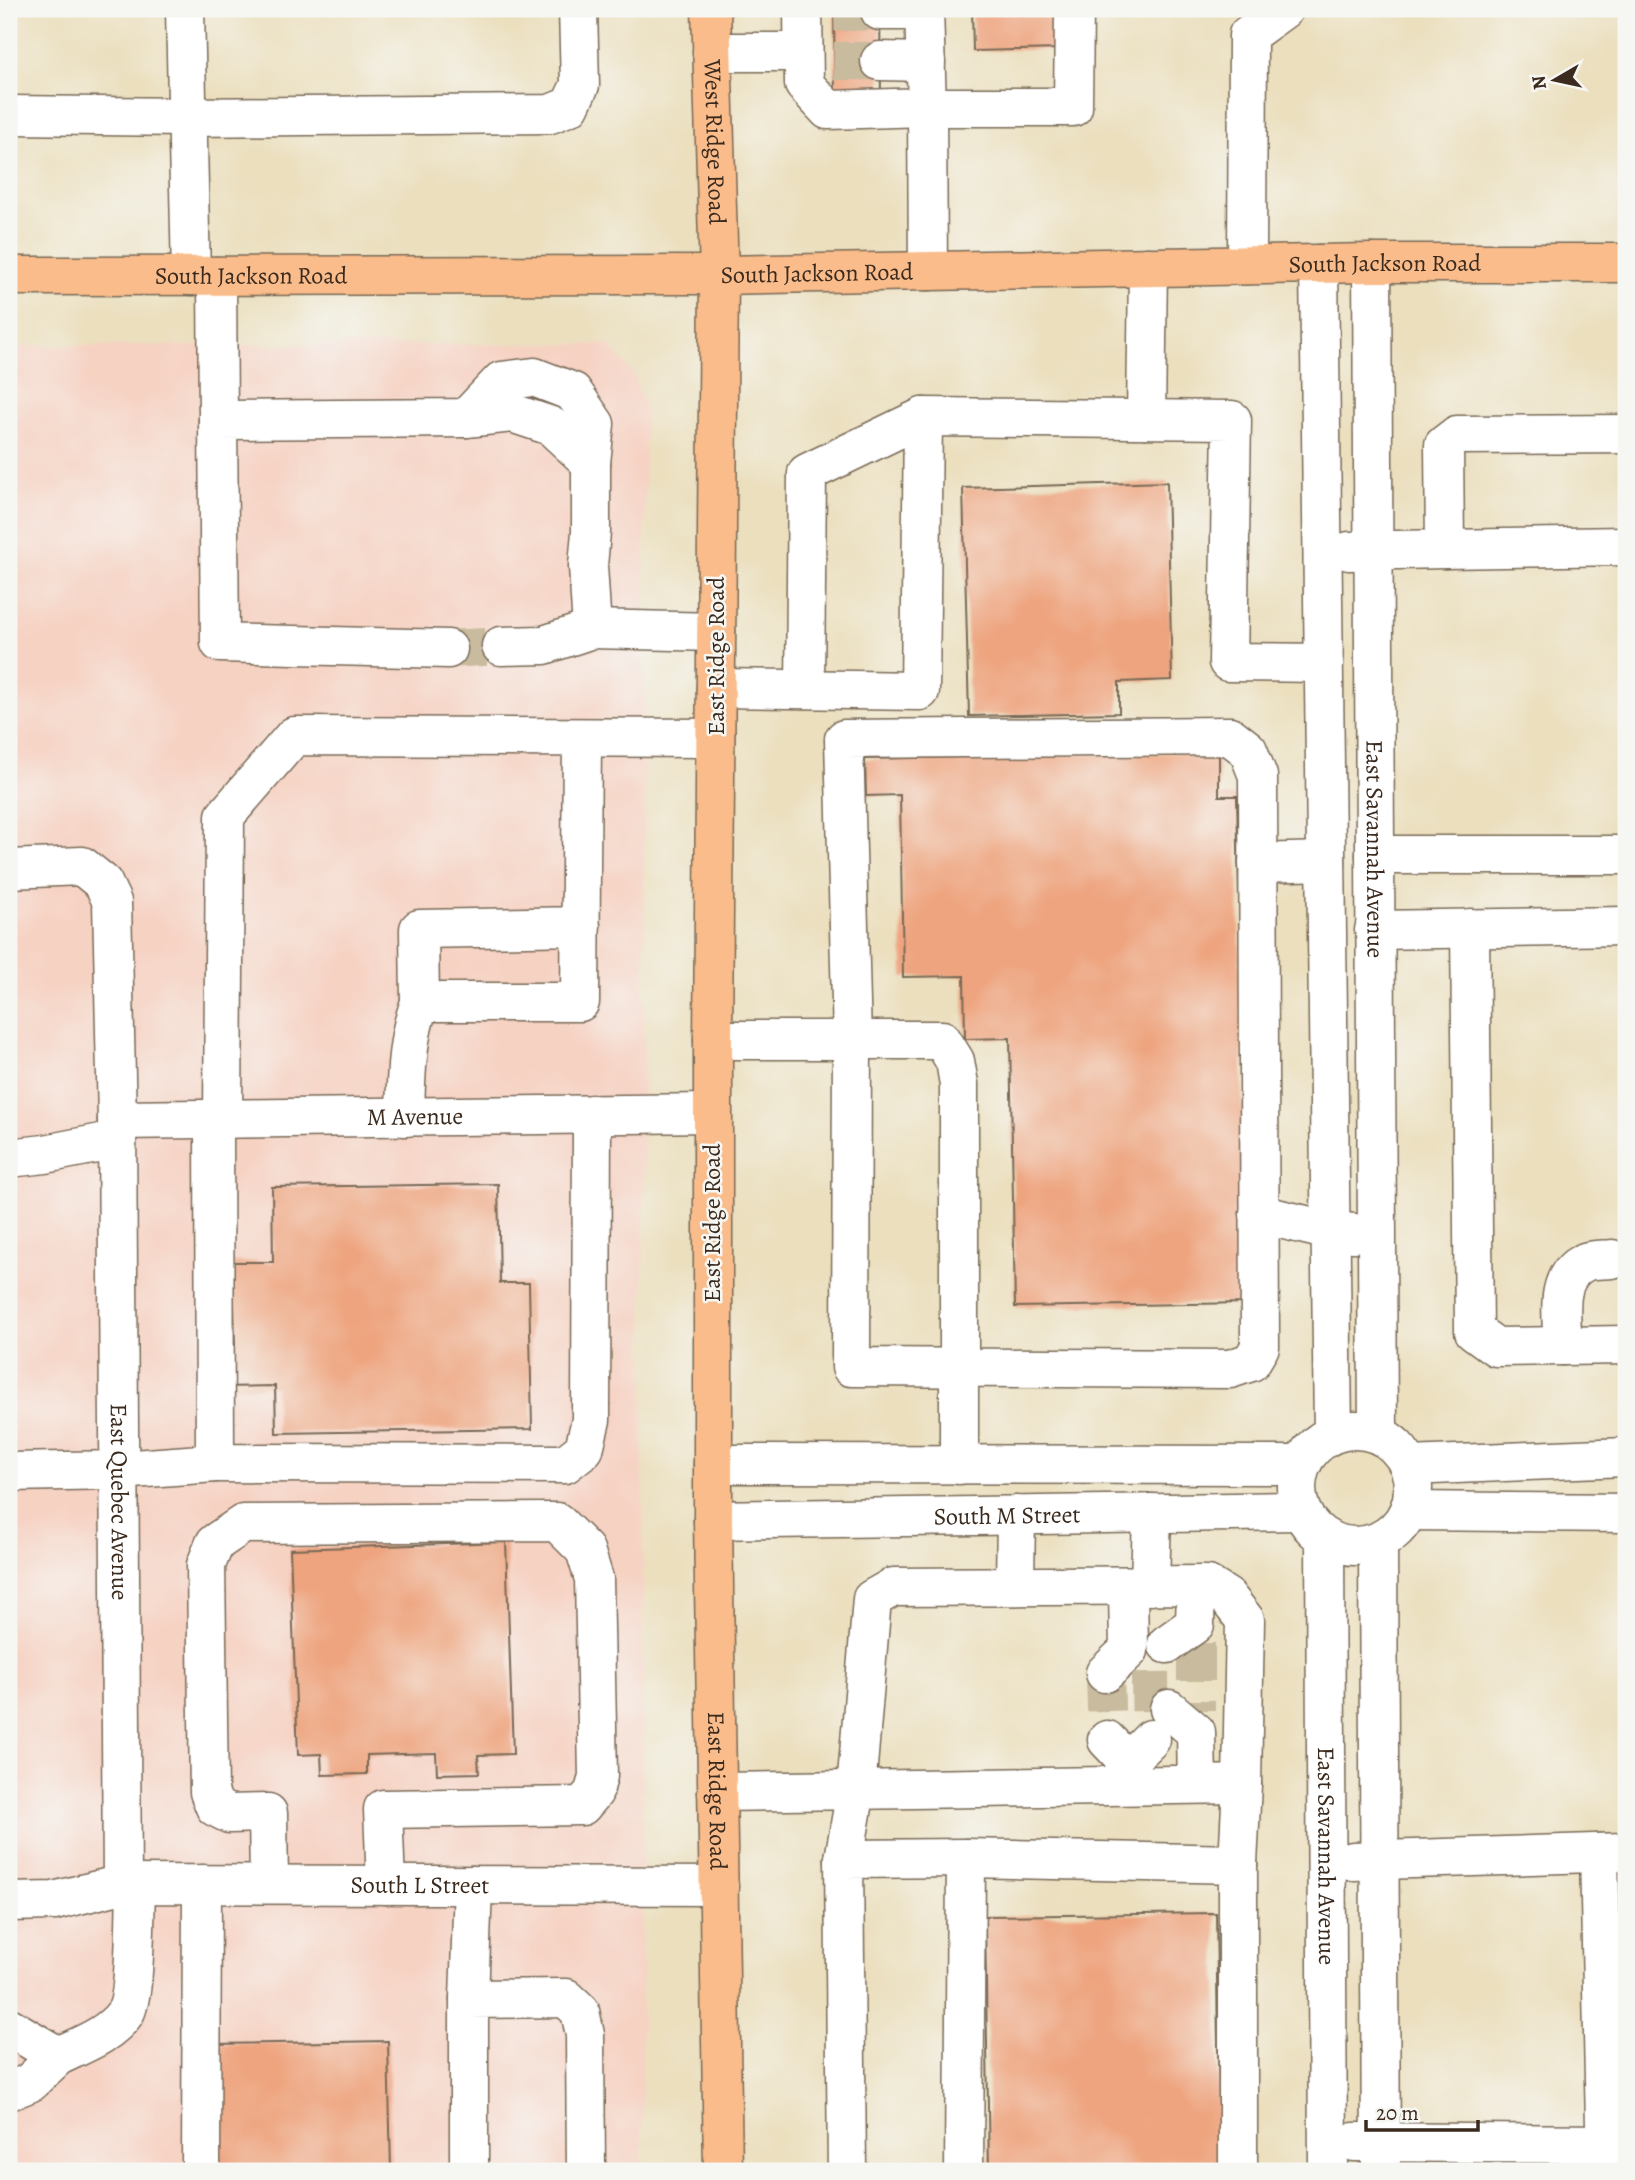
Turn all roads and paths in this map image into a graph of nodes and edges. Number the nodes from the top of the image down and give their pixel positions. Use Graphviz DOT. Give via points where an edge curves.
graph roads {
  1 [pos="185,9"];
  2 [pos="579,9"];
  3 [pos="711,9"];
  4 [pos="1074,9"];
  5 [pos="1284,9"];
  6 [pos="924,10"];
  7 [pos="813,11"];
  8 [pos="880,12"];
  9 [pos="712,52"];
  10 [pos="814,58"];
  11 [pos="880,61"];
  12 [pos="926,62"];
  13 [pos="927,107"];
  14 [pos="9,114"];
  15 [pos="187,117"];
  16 [pos="1372,263"];
  17 [pos="1626,263"];
  18 [pos="1320,264"];
  19 [pos="1247,265"];
  20 [pos="1148,267"];
  21 [pos="928,271"];
  22 [pos="719,275"];
  23 [pos="9,276"];
  24 [pos="204,276"];
  25 [pos="923,417"];
  26 [pos="1146,419"];
  27 [pos="218,420"];
  28 [pos="1626,434"];
  29 [pos="1626,546"];
  30 [pos="1445,549"];
  31 [pos="1322,551"];
  32 [pos="1373,551"];
  33 [pos="592,629"];
  34 [pos="716,632"];
  35 [pos="502,646"];
  36 [pos="447,649"];
  37 [pos="1324,663"];
  38 [pos="716,688"];
  39 [pos="805,689"];
  40 [pos="582,737"];
  41 [pos="715,738"];
  42 [pos="1375,855"];
  43 [pos="1626,855"];
  44 [pos="1258,863"];
  45 [pos="9,869"];
  46 [pos="1326,878"];
  47 [pos="1375,915"];
  48 [pos="581,926"];
  49 [pos="1626,926"];
  50 [pos="1470,928"];
  51 [pos="420,1002"];
  52 [pos="713,1040"];
  53 [pos="852,1040"];
  54 [pos="712,1113"];
  55 [pos="592,1114"];
  56 [pos="405,1117"];
  57 [pos="219,1119"];
  58 [pos="117,1130"];
  59 [pos="9,1158"];
  60 [pos="1259,1214"];
  61 [pos="1331,1231"];
  62 [pos="1377,1234"];
  63 [pos="1612,1259"];
  64 [pos="1626,1345"];
  65 [pos="1563,1346"];
  66 [pos="959,1367"];
  67 [pos="1333,1434"];
  68 [pos="1378,1434"];
  69 [pos="1582,1457"];
  70 [pos="1626,1457"];
  71 [pos="215,1462"];
  72 [pos="713,1464"];
  73 [pos="958,1465"];
  74 [pos="1301,1465"];
  75 [pos="1409,1466"];
  76 [pos="119,1470"];
  77 [pos="9,1472"];
  78 [pos="1409,1511"];
  79 [pos="1152,1513"];
  80 [pos="1585,1513"];
  81 [pos="1626,1513"];
  82 [pos="1016,1515"];
  83 [pos="713,1520"];
  84 [pos="1313,1525"];
  85 [pos="1378,1543"];
  86 [pos="1015,1586"];
  87 [pos="1139,1586"];
  88 [pos="1196,1586"];
  89 [pos="1158,1736"];
  90 [pos="1197,1784"];
  91 [pos="1241,1784"];
  92 [pos="856,1790"];
  93 [pos="717,1792"];
  94 [pos="1613,1853"];
  95 [pos="966,1858"];
  96 [pos="844,1859"];
  97 [pos="1326,1861"];
  98 [pos="1379,1861"];
  99 [pos="1238,1864"];
  100 [pos="129,1884"];
  101 [pos="202,1884"];
  102 [pos="269,1884"];
  103 [pos="386,1885"];
  104 [pos="473,1885"];
  105 [pos="719,1886"];
  106 [pos="9,1902"];
  107 [pos="469,1998"];
  108 [pos="9,2027"];
  109 [pos="58,2056"];
  110 [pos="9,2091"];
  111 [pos="1328,2156"];
  112 [pos="1381,2157"];
  113 [pos="1606,2157"];
  114 [pos="201,2171"];
  115 [pos="469,2171"];
  116 [pos="586,2171"];
  117 [pos="723,2171"];
  118 [pos="847,2171"];
  119 [pos="964,2171"];
  120 [pos="1238,2171"];
  1 -- 15 [label="street"];
  2 -- 15 [label="street" via="580,85 570,106 550,114"];
  3 -- 9 [label="main road, West Ridge Road"];
  4 -- 13 [label="street" via="1073,107"];
  5 -- 19 [label="street" via="1248,35"];
  6 -- 8 [label="street"];
  6 -- 12 [label="street"];
  7 -- 10 [label="street"];
  9 -- 10 [label="street"];
  9 -- 22 [label="main road, West Ridge Road"];
  10 -- 13 [label="street" via="804,84 828,110"];
  11 -- 12 [label="street"];
  12 -- 13 [label="street"];
  13 -- 21 [label="street"];
  14 -- 15 [label="street"];
  15 -- 24 [label="street"];
  16 -- 17 [label="main road, South Jackson Road"];
  16 -- 18 [label="main road, South Jackson Road"];
  16 -- 32 [label="street, East Savannah Avenue"];
  18 -- 19 [label="main road, South Jackson Road"];
  18 -- 31 [label="street, East Savannah Avenue"];
  19 -- 20 [label="main road, South Jackson Road"];
  20 -- 21 [label="main road, South Jackson Road"];
  20 -- 26 [label="street"];
  21 -- 22 [label="main road, South Jackson Road"];
  22 -- 24 [label="main road, South Jackson Road"];
  22 -- 34 [label="main road, East Ridge Road"];
  23 -- 24 [label="main road, South Jackson Road"];
  24 -- 27 [label="street"];
  25 -- 26 [label="street"];
  25 -- 39 [label="street" via="807,473"];
  25 -- 39 [label="street" via="920,691"];
  26 -- 37 [label="street" via="1232,420 1228,662"];
  27 -- 33 [label="street" via="466,418 512,412 551,426 591,463 587,566"];
  27 -- 36 [label="street" via="220,643"];
  28 -- 30 [label="street" via="1457,435 1444,445"];
  29 -- 30 [label="street"];
  30 -- 32 [label="street"];
  31 -- 32 [label="street"];
  31 -- 37 [label="street, East Savannah Avenue"];
  32 -- 42 [label="street, East Savannah Avenue"];
  33 -- 34 [label="street"];
  33 -- 35 [label="street" via="544,645"];
  34 -- 38 [label="main road, East Ridge Road"];
  37 -- 46 [label="street, East Savannah Avenue"];
  38 -- 39 [label="street"];
  38 -- 41 [label="main road, East Ridge Road"];
  40 -- 41 [label="street"];
  40 -- 48 [label="street"];
  40 -- 57 [label="street" via="294,736 225,817"];
  41 -- 52 [label="main road, East Ridge Road"];
  42 -- 43 [label="street"];
  42 -- 47 [label="street, East Savannah Avenue"];
  44 -- 46 [label="street"];
  44 -- 53 [label="street" via="1258,776 1248,750 1230,736 844,739"];
  44 -- 60 [label="street"];
  45 -- 58 [label="street, East Quebec Avenue" via="82,866 108,892 112,902"];
  46 -- 47 [label="street"];
  46 -- 61 [label="street, East Savannah Avenue"];
  47 -- 50 [label="street"];
  47 -- 62 [label="street, East Savannah Avenue"];
  48 -- 51 [label="street" via="419,929"];
  48 -- 51 [label="street" via="580,1002"];
  49 -- 50 [label="street"];
  50 -- 65 [label="street" via="1474,1331 1496,1347"];
  51 -- 56 [label="street" via="407,1053"];
  52 -- 53 [label="street"];
  52 -- 54 [label="main road, East Ridge Road"];
  53 -- 66 [label="street" via="942,1040 955,1061 960,1084"];
  53 -- 66 [label="street" via="850,1367"];
  54 -- 55 [label="street, M Avenue"];
  54 -- 72 [label="main road, East Ridge Road"];
  55 -- 56 [label="street, M Avenue"];
  55 -- 71 [label="street" via="592,1420 584,1449 565,1464"];
  56 -- 57 [label="street, M Avenue"];
  57 -- 58 [label="street, M Avenue"];
  57 -- 71 [label="street"];
  58 -- 59 [label="street, M Avenue" via="45,1154"];
  58 -- 76 [label="street, East Quebec Avenue"];
  60 -- 61 [label="street"];
  60 -- 66 [label="street" via="1261,1347 1251,1362 1230,1369"];
  61 -- 62 [label="street"];
  61 -- 67 [label="street, East Savannah Avenue"];
  62 -- 68 [label="street, East Savannah Avenue"];
  63 -- 65 [label="street" via="1587,1261 1571,1270 1562,1287"];
  64 -- 65 [label="street"];
  66 -- 73 [label="street"];
  67 -- 68 [label="street" via="1355,1429"];
  67 -- 74 [label="street" via="1314,1446"];
  68 -- 75 [label="street" via="1397,1447"];
  69 -- 70 [label="street"];
  69 -- 75 [label="street"];
  69 -- 80 [label="street"];
  71 -- 76 [label="street"];
  72 -- 73 [label="street, South M Street"];
  72 -- 83 [label="main road, East Ridge Road"];
  73 -- 74 [label="street, South M Street"];
  74 -- 84 [label="street, East Savannah Avenue" via="1297,1488"];
  75 -- 78 [label="street" via="1414,1488"];
  76 -- 77 [label="street"];
  76 -- 100 [label="street, East Quebec Avenue"];
  78 -- 80 [label="street"];
  78 -- 85 [label="street" via="1397,1530"];
  79 -- 82 [label="street, South M Street"];
  79 -- 84 [label="street, South M Street"];
  79 -- 87 [label="street"];
  80 -- 81 [label="street"];
  82 -- 83 [label="street, South M Street"];
  82 -- 86 [label="street"];
  83 -- 93 [label="main road, East Ridge Road"];
  84 -- 85 [label="street" via="1342,1546"];
  84 -- 97 [label="street, East Savannah Avenue"];
  85 -- 98 [label="street"];
  86 -- 87 [label="street"];
  86 -- 92 [label="street" via="893,1587 872,1599"];
  87 -- 88 [label="street"];
  87 -- 88 [label="street" via="1161,1653"];
  88 -- 91 [label="street" via="1208,1586 1227,1597 1245,1620"];
  89 -- 90 [label="street"];
  89 -- 90 [label="street"];
  89 -- 92 [label="street"];
  90 -- 91 [label="street"];
  91 -- 99 [label="street"];
  92 -- 93 [label="street"];
  92 -- 96 [label="street"];
  93 -- 105 [label="main road, East Ridge Road"];
  94 -- 98 [label="street"];
  94 -- 113 [label="street"];
  95 -- 96 [label="street"];
  95 -- 99 [label="street"];
  95 -- 119 [label="street"];
  96 -- 118 [label="street"];
  97 -- 98 [label="street"];
  97 -- 111 [label="street, East Savannah Avenue"];
  98 -- 112 [label="street"];
  99 -- 120 [label="street"];
  100 -- 101 [label="street, South L Street"];
  100 -- 106 [label="street, South L Street" via="54,1901"];
  100 -- 109 [label="street, East Quebec Avenue" via="133,1975 127,2011 108,2031"];
  101 -- 102 [label="street, South L Street"];
  101 -- 114 [label="street"];
  102 -- 103 [label="street, South L Street"];
  102 -- 103 [label="street" via="268,1813 229,1814 215,1807 209,1792 206,1565 215,1542 243,1524 557,1522 585,1550 594,1579 598,1776 594,1791 582,1806 383,1809"];
  103 -- 104 [label="street, South L Street"];
  104 -- 105 [label="street, South L Street"];
  104 -- 107 [label="street"];
  105 -- 117 [label="main road, East Ridge Road"];
  107 -- 115 [label="street"];
  107 -- 116 [label="street" via="566,1998 579,2011 585,2035"];
  108 -- 109 [label="street"];
  109 -- 110 [label="street, East Quebec Avenue" via="29,2083"];
  111 -- 112 [label="street"];
  112 -- 113 [label="street"];
}
